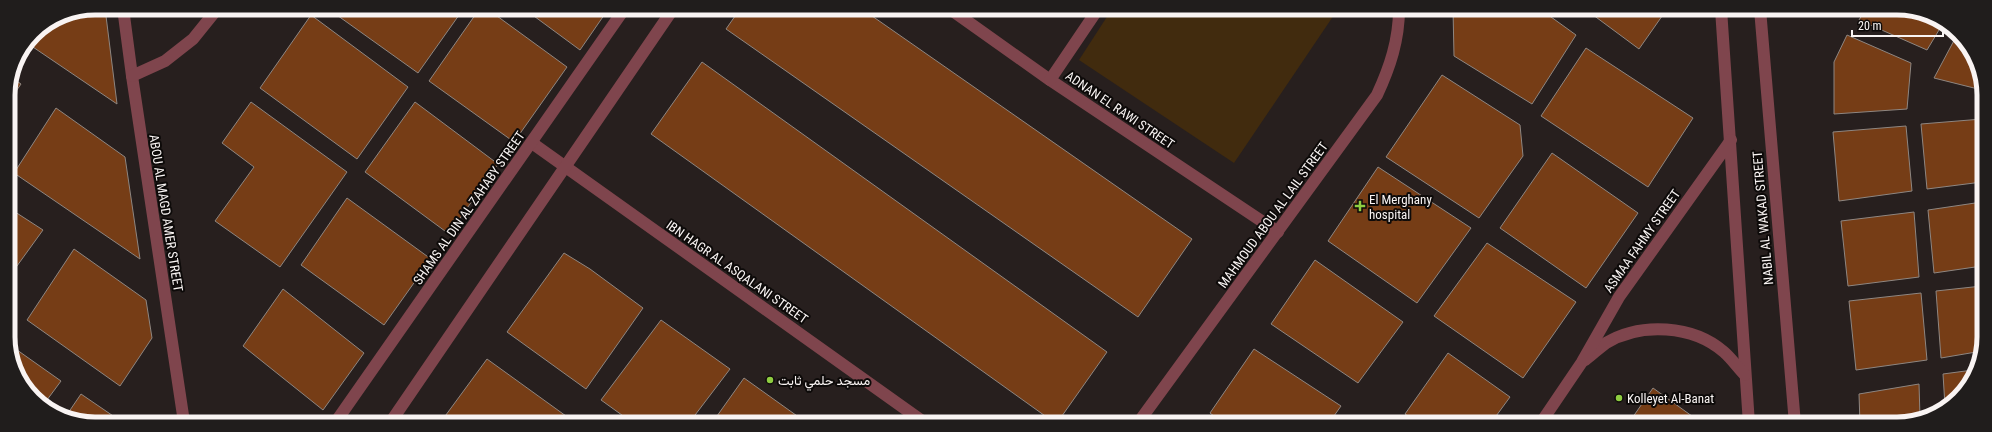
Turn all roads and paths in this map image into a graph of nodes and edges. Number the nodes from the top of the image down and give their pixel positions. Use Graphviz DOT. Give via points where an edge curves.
graph roads {
  1 [pos="124,15"];
  2 [pos="213,15"];
  3 [pos="620,15"];
  4 [pos="668,15"];
  5 [pos="958,15"];
  6 [pos="1094,15"];
  7 [pos="1399,15"];
  8 [pos="1720,15"];
  9 [pos="1760,15"];
  10 [pos="132,76"];
  11 [pos="1050,80"];
  12 [pos="1731,140"];
  13 [pos="532,143"];
  14 [pos="564,166"];
  15 [pos="1278,232"];
  16 [pos="1582,362"];
  17 [pos="1745,375"];
  18 [pos="183,417"];
  19 [pos="339,417"];
  20 [pos="394,417"];
  21 [pos="917,417"];
  22 [pos="1142,417"];
  23 [pos="1545,417"];
  24 [pos="1748,417"];
  25 [pos="1794,417"];
  1 -- 10 [label="street, ABOU AL MAGD AMER STREET"];
  2 -- 10 [label="street" via="193,40 165,61"];
  3 -- 13 [label="street, SHAMS AL DIN AL ZAHABY STREET"];
  4 -- 14 [label="street"];
  5 -- 11 [label="street, ADNAN EL RAWI STREET"];
  6 -- 11 [label="street"];
  7 -- 15 [label="street, MAHMOUD ABOU AL LAIL STREET" via="1397,40 1389,68 1377,95"];
  8 -- 12 [label="street, NABIL AL WAKAD STREET"];
  9 -- 25 [label="street, NABIL AL WAKAD STREET"];
  10 -- 18 [label="street, ABOU AL MAGD AMER STREET"];
  11 -- 15 [label="street, ADNAN EL RAWI STREET"];
  12 -- 16 [label="street, ASMAA FAHMY STREET" via="1619,297"];
  12 -- 17 [label="street, NABIL AL WAKAD STREET"];
  13 -- 14 [label="street, IBN HAGR AL ASQALANI STREET"];
  13 -- 19 [label="street, SHAMS AL DIN AL ZAHABY STREET"];
  14 -- 20 [label="street"];
  14 -- 21 [label="street, IBN HAGR AL ASQALANI STREET"];
  15 -- 22 [label="street, MAHMOUD ABOU AL LAIL STREET"];
  16 -- 17 [label="street, ASMAA FAHMY STREET" via="1606,343 1635,331 1666,329 1697,336 1724,352"];
  16 -- 23 [label="street, ASMAA FAHMY STREET"];
  17 -- 24 [label="street, NABIL AL WAKAD STREET"];
}
